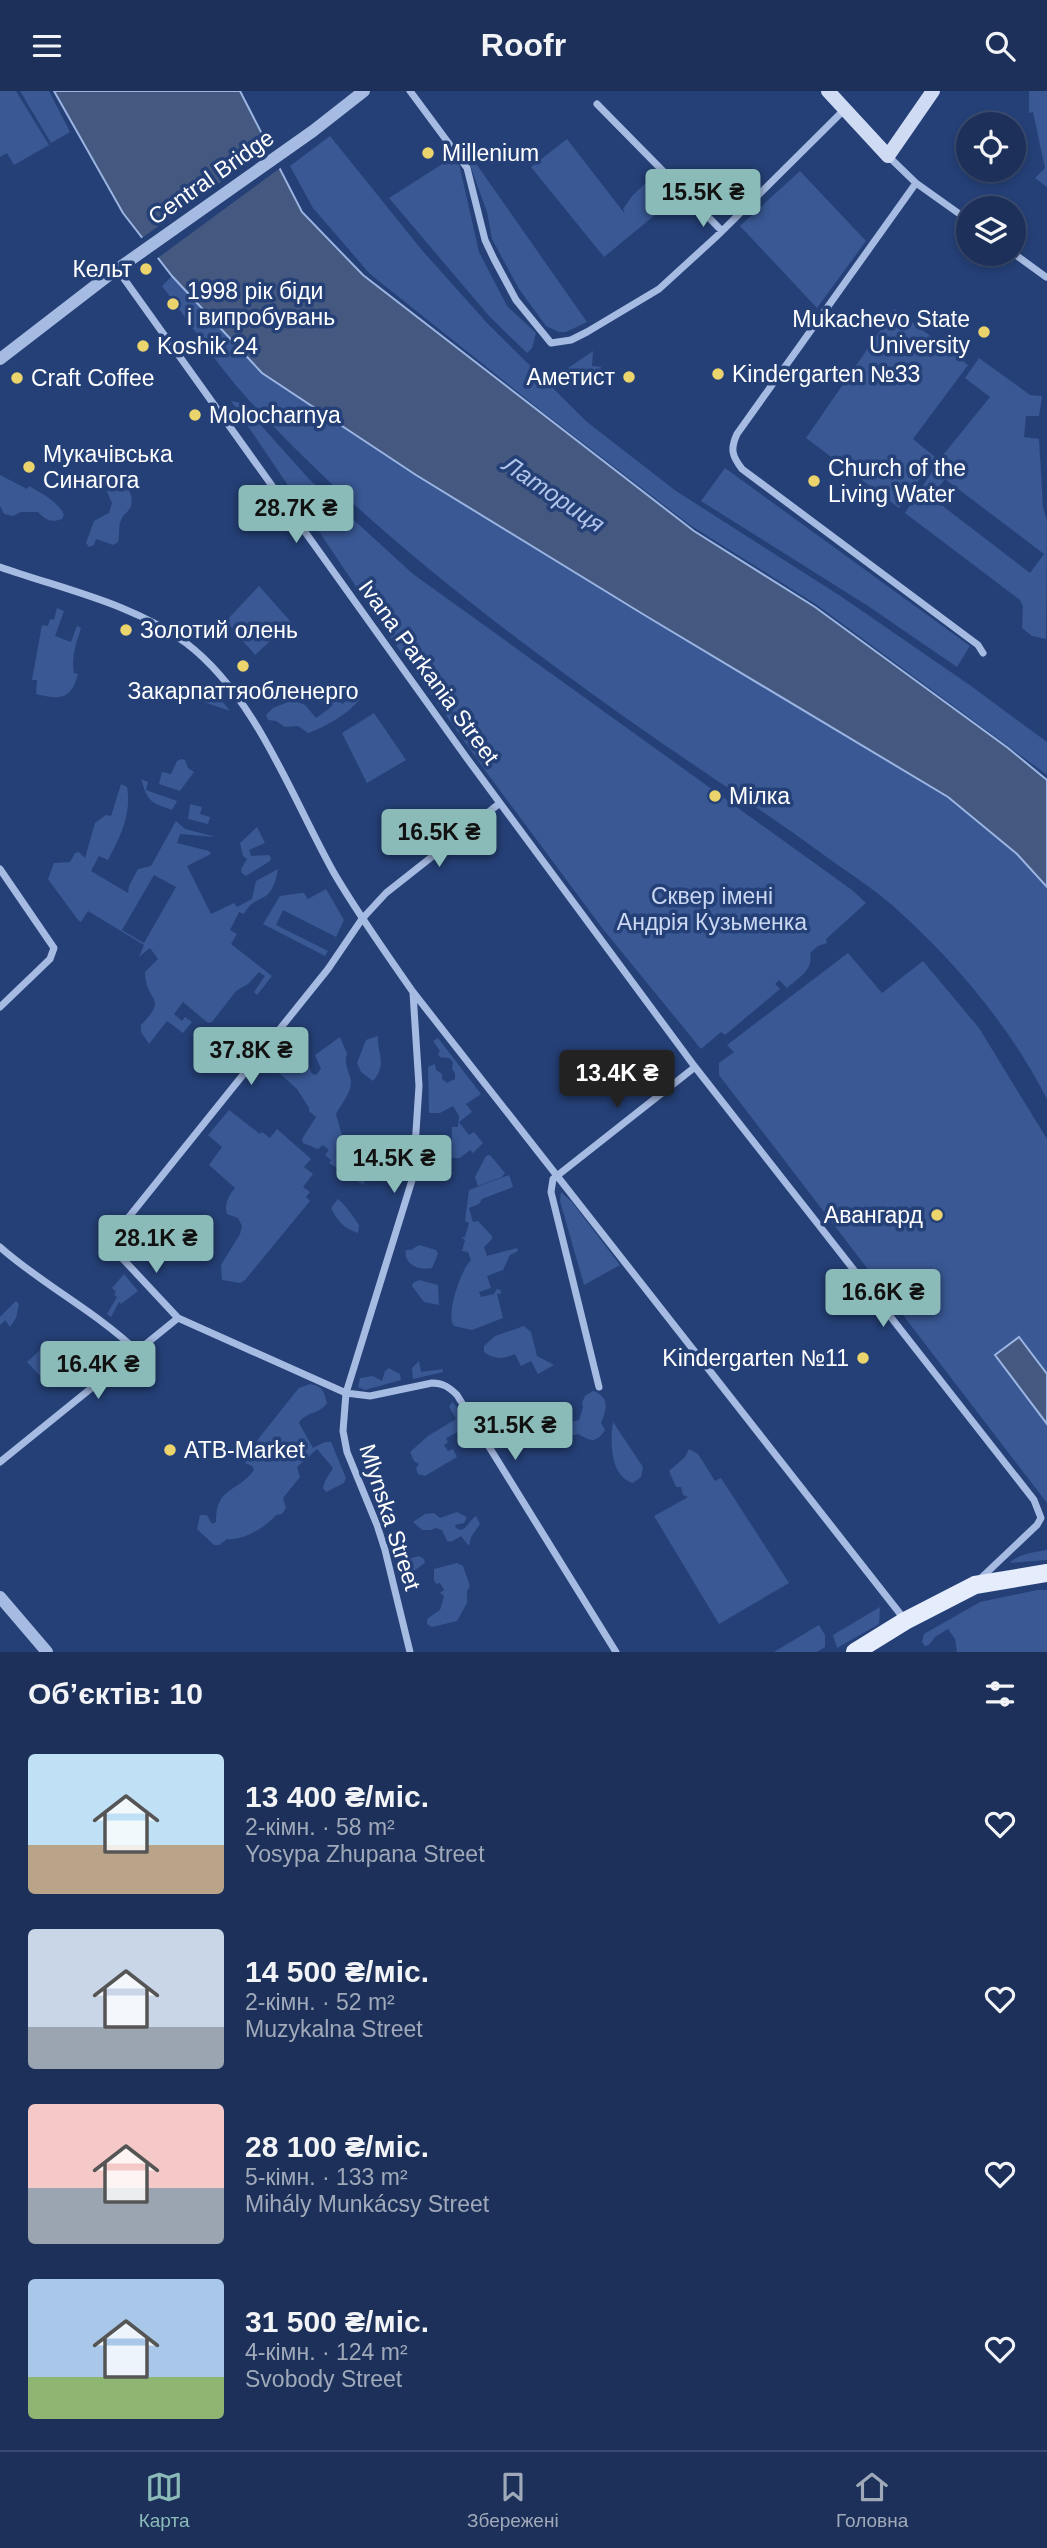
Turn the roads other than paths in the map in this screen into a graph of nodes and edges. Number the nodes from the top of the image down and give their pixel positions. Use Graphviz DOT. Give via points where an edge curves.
graph roads {
  1 [pos="365,91"];
  2 [pos="410,91"];
  3 [pos="828,91"];
  4 [pos="933,91"];
  5 [pos="597,104"];
  6 [pos="845,109"];
  7 [pos="888,156"];
  8 [pos="916,183"];
  9 [pos="956,211"];
  10 [pos="722,231"];
  11 [pos="1026,262"];
  12 [pos="117,269"];
  13 [pos="1046,277"];
  14 [pos="0,359"];
  15 [pos="0,567"];
  16 [pos="983,653"];
  17 [pos="500,803"];
  18 [pos="0,869"];
  19 [pos="362,919"];
  20 [pos="413,992"];
  21 [pos="0,1007"];
  22 [pos="695,1067"];
  23 [pos="557,1174"];
  24 [pos="0,1247"];
  25 [pos="178,1318"];
  26 [pos="137,1351"];
  27 [pos="599,1387"];
  28 [pos="346,1393"];
  29 [pos="0,1462"];
  30 [pos="1047,1573"];
  31 [pos="975,1585"];
  32 [pos="0,1597"];
  33 [pos="905,1621"];
  34 [pos="47,1652"];
  35 [pos="410,1652"];
  36 [pos="615,1652"];
  37 [pos="855,1652"];
  1 -- 12 [label="street, Central Bridge"];
  2 -- 10 [label="street" via="467,168 485,240 499,270 516,300 551,343 587,332 659,289"];
  3 -- 6 [label="main road"];
  4 -- 7 [label="main road"];
  5 -- 10 [label="street"];
  6 -- 7 [label="main road"];
  6 -- 10 [label="street"];
  7 -- 8 [label="street"];
  8 -- 9 [label="street"];
  8 -- 16 [label="street" via="737,434 732,456 742,469"];
  11 -- 13 [label="street"];
  12 -- 14 [label="street, Central Bridge"];
  12 -- 17 [label="street, Ivana Parkania Street"];
  15 -- 19 [label="street" via="135,615 168,631 201,656 262,735"];
  17 -- 19 [label="street" via="386,893"];
  17 -- 22 [label="street, Ivana Parkania Street"];
  18 -- 21 [label="street" via="54,948 50,960"];
  19 -- 20 [label="street"];
  19 -- 25 [label="street" via="328,969 108,1243"];
  20 -- 23 [label="street"];
  20 -- 28 [label="street, Mlynska Street" via="419,1086 413,1177"];
  22 -- 23 [label="street"];
  22 -- 31 [label="street, Ivana Parkania Street" via="1034,1500 1041,1518 1037,1525"];
  23 -- 27 [label="street" via="551,1192"];
  23 -- 33 [label="street"];
  24 -- 26 [label="street"];
  25 -- 26 [label="street"];
  25 -- 28 [label="street"];
  26 -- 29 [label="street"];
  28 -- 35 [label="street, Mlynska Street" via="343,1431 347,1453 377,1525"];
  28 -- 36 [label="street" via="370,1396 432,1383 450,1388"];
  30 -- 31 [label="main road"];
  31 -- 33 [label="main road"];
  32 -- 34 [label="street"];
  33 -- 37 [label="main road"];
}
